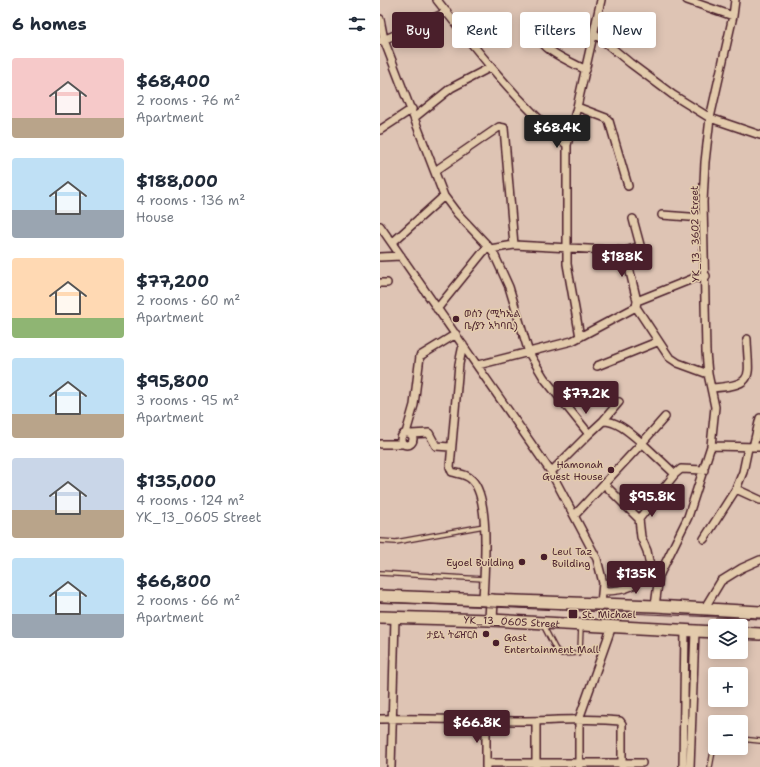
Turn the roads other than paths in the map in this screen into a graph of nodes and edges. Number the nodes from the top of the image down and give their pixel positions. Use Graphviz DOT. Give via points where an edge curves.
graph roads {
  1 [pos="437,0"];
  2 [pos="601,0"];
  3 [pos="687,0"];
  4 [pos="735,0"];
  5 [pos="447,12"];
  6 [pos="733,16"];
  7 [pos="380,19"];
  8 [pos="594,33"];
  9 [pos="382,41"];
  10 [pos="546,48"];
  11 [pos="491,67"];
  12 [pos="586,70"];
  13 [pos="577,107"];
  14 [pos="412,109"];
  15 [pos="415,117"];
  16 [pos="710,118"];
  17 [pos="380,130"];
  18 [pos="760,135"];
  19 [pos="567,145"];
  20 [pos="435,171"];
  21 [pos="628,186"];
  22 [pos="444,196"];
  23 [pos="662,215"];
  24 [pos="703,218"];
  25 [pos="633,219"];
  26 [pos="380,226"];
  27 [pos="392,243"];
  28 [pos="514,245"];
  29 [pos="489,247"];
  30 [pos="568,248"];
  31 [pos="625,251"];
  32 [pos="380,256"];
  33 [pos="401,256"];
  34 [pos="706,276"];
  35 [pos="636,304"];
  36 [pos="437,309"];
  37 [pos="456,334"];
  38 [pos="580,337"];
  39 [pos="747,339"];
  40 [pos="658,342"];
  41 [pos="463,345"];
  42 [pos="529,353"];
  43 [pos="478,365"];
  44 [pos="597,366"];
  45 [pos="708,374"];
  46 [pos="712,388"];
  47 [pos="618,402"];
  48 [pos="665,417"];
  49 [pos="760,418"];
  50 [pos="603,420"];
  51 [pos="408,434"];
  52 [pos="589,434"];
  53 [pos="642,443"];
  54 [pos="381,444"];
  55 [pos="711,446"];
  56 [pos="450,447"];
  57 [pos="748,447"];
  58 [pos="704,470"];
  59 [pos="551,472"];
  60 [pos="675,474"];
  61 [pos="604,484"];
  62 [pos="736,489"];
  63 [pos="760,500"];
  64 [pos="575,515"];
  65 [pos="639,518"];
  66 [pos="485,526"];
  67 [pos="704,539"];
  68 [pos="380,541"];
  69 [pos="760,560"];
  70 [pos="650,566"];
  71 [pos="380,573"];
  72 [pos="659,576"];
  73 [pos="484,579"];
  74 [pos="603,591"];
  75 [pos="380,596"];
  76 [pos="487,600"];
  77 [pos="601,604"];
  78 [pos="655,606"];
  79 [pos="704,609"];
  80 [pos="760,612"];
  81 [pos="380,617"];
  82 [pos="395,618"];
  83 [pos="491,620"];
  84 [pos="541,622"];
  85 [pos="581,624"];
  86 [pos="612,626"];
  87 [pos="690,630"];
  88 [pos="708,631"];
  89 [pos="748,633"];
  90 [pos="760,634"];
  91 [pos="579,718"];
  92 [pos="380,719"];
  93 [pos="392,719"];
  94 [pos="486,721"];
  95 [pos="536,721"];
  96 [pos="748,740"];
  97 [pos="760,740"];
  98 [pos="712,755"];
  99 [pos="642,762"];
  100 [pos="486,765"];
  101 [pos="536,765"];
  102 [pos="579,765"];
  103 [pos="622,765"];
  104 [pos="391,767"];
  105 [pos="683,767"];
  106 [pos="690,767"];
  107 [pos="710,767"];
  1 -- 5 [label="street"];
  2 -- 8 [label="street"];
  3 -- 6 [label="street"];
  4 -- 6 [label="street, YK_13_3602 Street"];
  5 -- 9 [label="street"];
  5 -- 11 [label="street"];
  6 -- 16 [label="street, YK_13_3602 Street"];
  7 -- 9 [label="street"];
  8 -- 12 [label="street"];
  8 -- 16 [label="street" via="673,95"];
  9 -- 14 [label="street"];
  10 -- 12 [label="street"];
  11 -- 15 [label="street" via="451,88"];
  11 -- 19 [label="street" via="538,119"];
  12 -- 13 [label="street"];
  13 -- 19 [label="street"];
  13 -- 21 [label="street" via="606,118 609,122"];
  14 -- 15 [label="street"];
  14 -- 17 [label="street"];
  15 -- 20 [label="street"];
  16 -- 18 [label="street"];
  16 -- 24 [label="street, YK_13_3602 Street"];
  19 -- 30 [label="street"];
  20 -- 22 [label="street"];
  20 -- 28 [label="street" via="499,127 504,128"];
  22 -- 27 [label="street"];
  22 -- 29 [label="street"];
  23 -- 24 [label="street"];
  24 -- 34 [label="street, YK_13_3602 Street"];
  25 -- 31 [label="street" via="640,245"];
  26 -- 27 [label="street"];
  27 -- 33 [label="street"];
  28 -- 29 [label="street"];
  28 -- 30 [label="street"];
  29 -- 36 [label="street"];
  29 -- 42 [label="street" via="509,287"];
  30 -- 31 [label="street"];
  30 -- 38 [label="street" via="567,264"];
  31 -- 35 [label="street"];
  32 -- 33 [label="street"];
  33 -- 36 [label="street"];
  34 -- 35 [label="street"];
  34 -- 45 [label="street, YK_13_3602 Street"];
  35 -- 38 [label="street"];
  35 -- 40 [label="street"];
  36 -- 37 [label="street"];
  37 -- 41 [label="street"];
  37 -- 51 [label="street" via="420,356"];
  38 -- 42 [label="street" via="572,342"];
  39 -- 46 [label="street" via="750,369 746,379 735,386"];
  40 -- 44 [label="street"];
  40 -- 45 [label="street" via="669,357 678,363"];
  41 -- 43 [label="street"];
  41 -- 56 [label="street"];
  42 -- 43 [label="street"];
  42 -- 52 [label="street" via="544,378"];
  43 -- 59 [label="street"];
  45 -- 46 [label="street, YK_13_3602 Street"];
  46 -- 55 [label="street, YK_13_3602 Street" via="715,407"];
  47 -- 50 [label="street"];
  48 -- 53 [label="street"];
  49 -- 57 [label="street"];
  50 -- 52 [label="street"];
  50 -- 53 [label="street" via="620,425"];
  51 -- 54 [label="street" via="402,436 403,444"];
  51 -- 56 [label="street" via="430,434 436,446"];
  52 -- 59 [label="street"];
  53 -- 60 [label="street"];
  53 -- 61 [label="street"];
  55 -- 57 [label="street"];
  55 -- 58 [label="street, YK_13_3602 Street"];
  56 -- 66 [label="street" via="450,471 468,476 477,486"];
  57 -- 62 [label="street" via="743,472"];
  58 -- 60 [label="street" via="681,469"];
  58 -- 72 [label="street, YK_13_3602 Street" via="688,517"];
  59 -- 64 [label="street"];
  60 -- 65 [label="street"];
  61 -- 64 [label="street"];
  61 -- 65 [label="street"];
  62 -- 63 [label="street"];
  62 -- 67 [label="street"];
  64 -- 74 [label="street" via="597,559"];
  65 -- 70 [label="street" via="641,537"];
  66 -- 68 [label="lane" via="396,542"];
  66 -- 73 [label="street"];
  69 -- 79 [label="street" via="722,581"];
  70 -- 72 [label="street"];
  70 -- 74 [label="street" via="645,575 630,588"];
  71 -- 73 [label="lane"];
  72 -- 78 [label="street, YK_13_3602 Street"];
  73 -- 76 [label="street"];
  74 -- 77 [label="street"];
  75 -- 76 [label="main road"];
  76 -- 77 [label="main road"];
  76 -- 83 [label="main road"];
  77 -- 78 [label="main road"];
  78 -- 79 [label="main road"];
  79 -- 80 [label="main road"];
  81 -- 82 [label="main road, YK_13_0605 Street"];
  82 -- 83 [label="main road, YK_13_0605 Street"];
  82 -- 93 [label="street"];
  83 -- 84 [label="main road, YK_13_0605 Street"];
  84 -- 85 [label="main road, YK_13_0605 Street"];
  84 -- 85 [label="lane" via="560,654 578,653"];
  85 -- 86 [label="main road, YK_13_0605 Street"];
  86 -- 87 [label="main road, YK_13_0605 Street"];
  86 -- 91 [label="street"];
  87 -- 88 [label="main road, YK_13_0605 Street"];
  87 -- 105 [label="street"];
  87 -- 106 [label="street"];
  89 -- 90 [label="main road"];
  91 -- 95 [label="street"];
  91 -- 102 [label="street"];
  91 -- 103 [label="street" via="622,722"];
  92 -- 93 [label="street"];
  93 -- 94 [label="street"];
  93 -- 104 [label="street"];
  94 -- 95 [label="street"];
  94 -- 100 [label="street"];
  95 -- 101 [label="street"];
  96 -- 97 [label="lane"];
  98 -- 107 [label="lane"];
  99 -- 103 [label="street"];
  100 -- 101 [label="street"];
  101 -- 102 [label="street"];
  102 -- 103 [label="street"];
}
